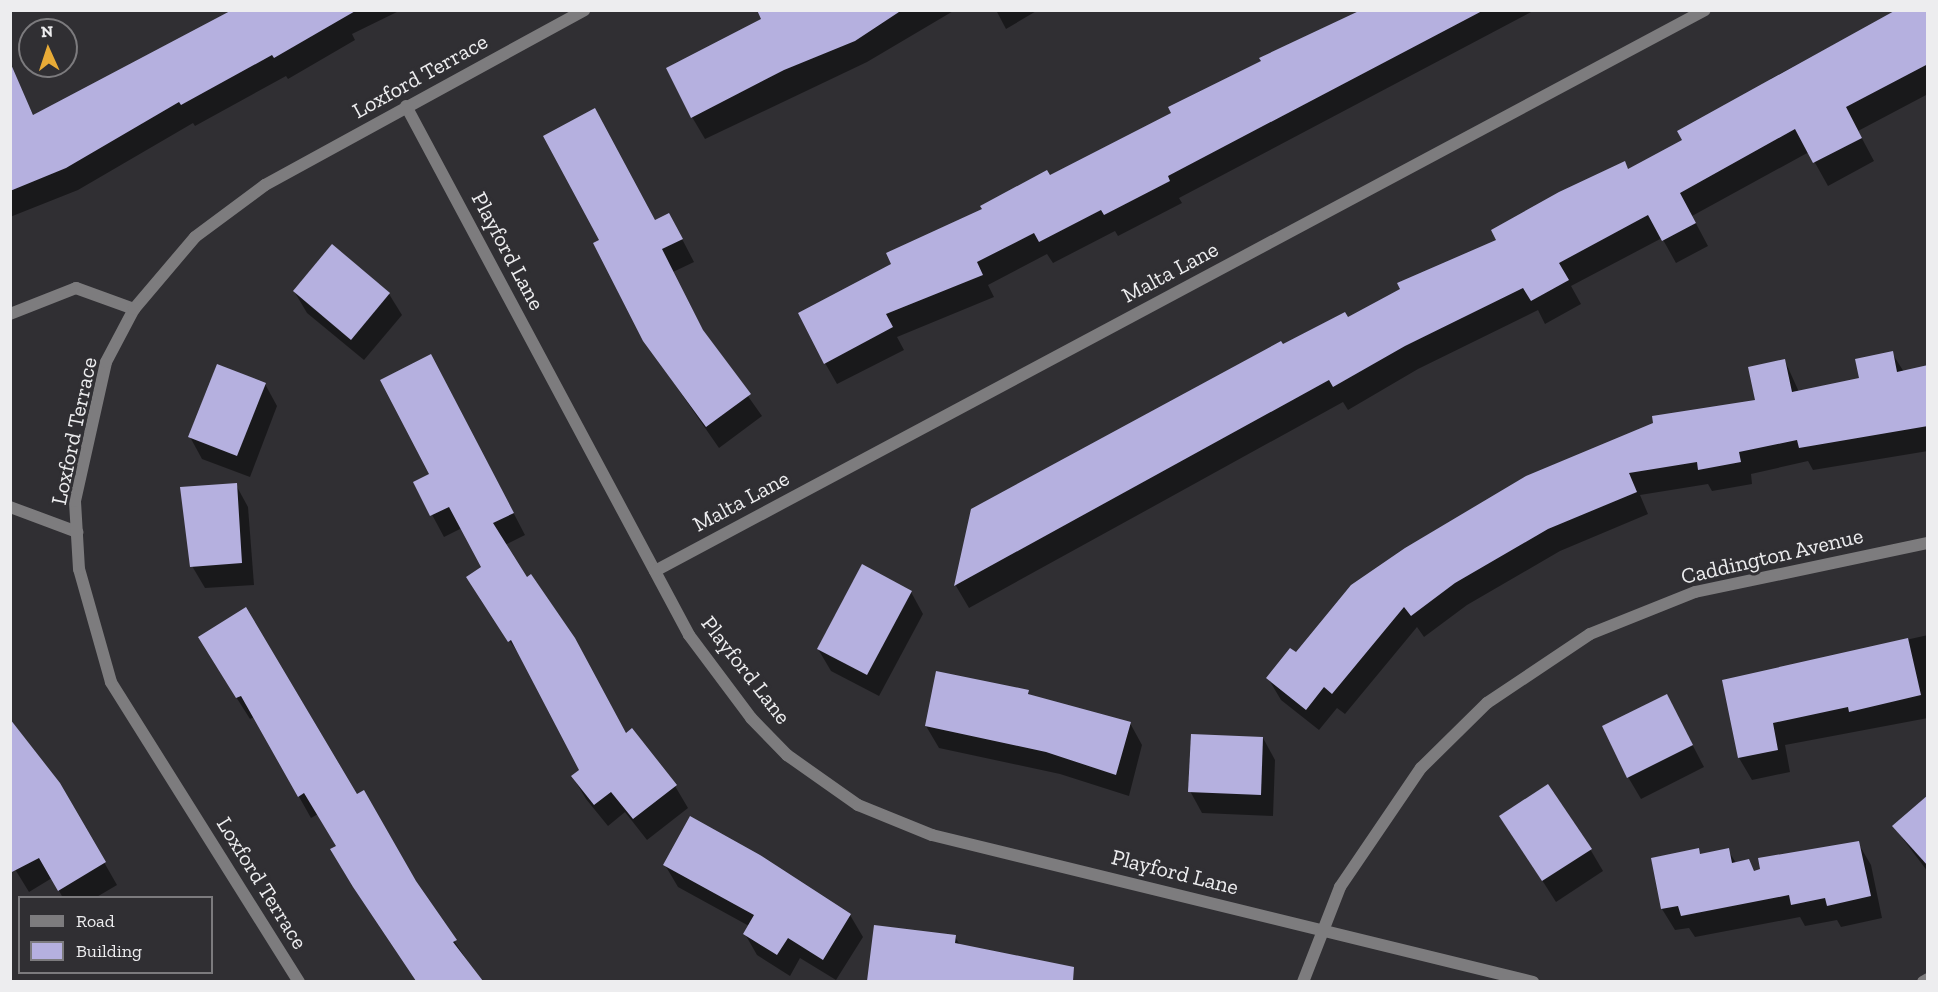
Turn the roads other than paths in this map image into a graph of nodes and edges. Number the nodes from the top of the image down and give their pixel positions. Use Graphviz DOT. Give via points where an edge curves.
graph roads {
  1 [pos="584,10"];
  2 [pos="1704,10"];
  3 [pos="406,106"];
  4 [pos="134,309"];
  5 [pos="10,314"];
  6 [pos="10,507"];
  7 [pos="77,532"];
  8 [pos="1928,543"];
  9 [pos="655,571"];
  10 [pos="1323,929"];
  11 [pos="1928,979"];
  12 [pos="300,981"];
  13 [pos="1303,981"];
  14 [pos="1533,981"];
  15 [pos="1923,981"];
  1 -- 3 [label="street, Loxford Terrace"];
  2 -- 9 [label="street, Malta Lane"];
  3 -- 4 [label="street, Loxford Terrace" via="248,198 195,237"];
  3 -- 9 [label="street, Playford Lane"];
  4 -- 5 [label="street" via="76,288"];
  4 -- 7 [label="street, Loxford Terrace" via="106,362 75,501"];
  6 -- 7 [label="street"];
  7 -- 12 [label="street, Loxford Terrace" via="79,569 111,682"];
  8 -- 10 [label="street, Caddington Avenue" via="1695,592 1590,634 1487,703 1421,768 1340,887"];
  9 -- 10 [label="street, Playford Lane" via="689,635 751,718 787,755 858,805 932,835"];
  10 -- 13 [label="street, Caddington Avenue"];
  10 -- 14 [label="street, Playford Lane"];
  11 -- 15 [label="street"];
}
